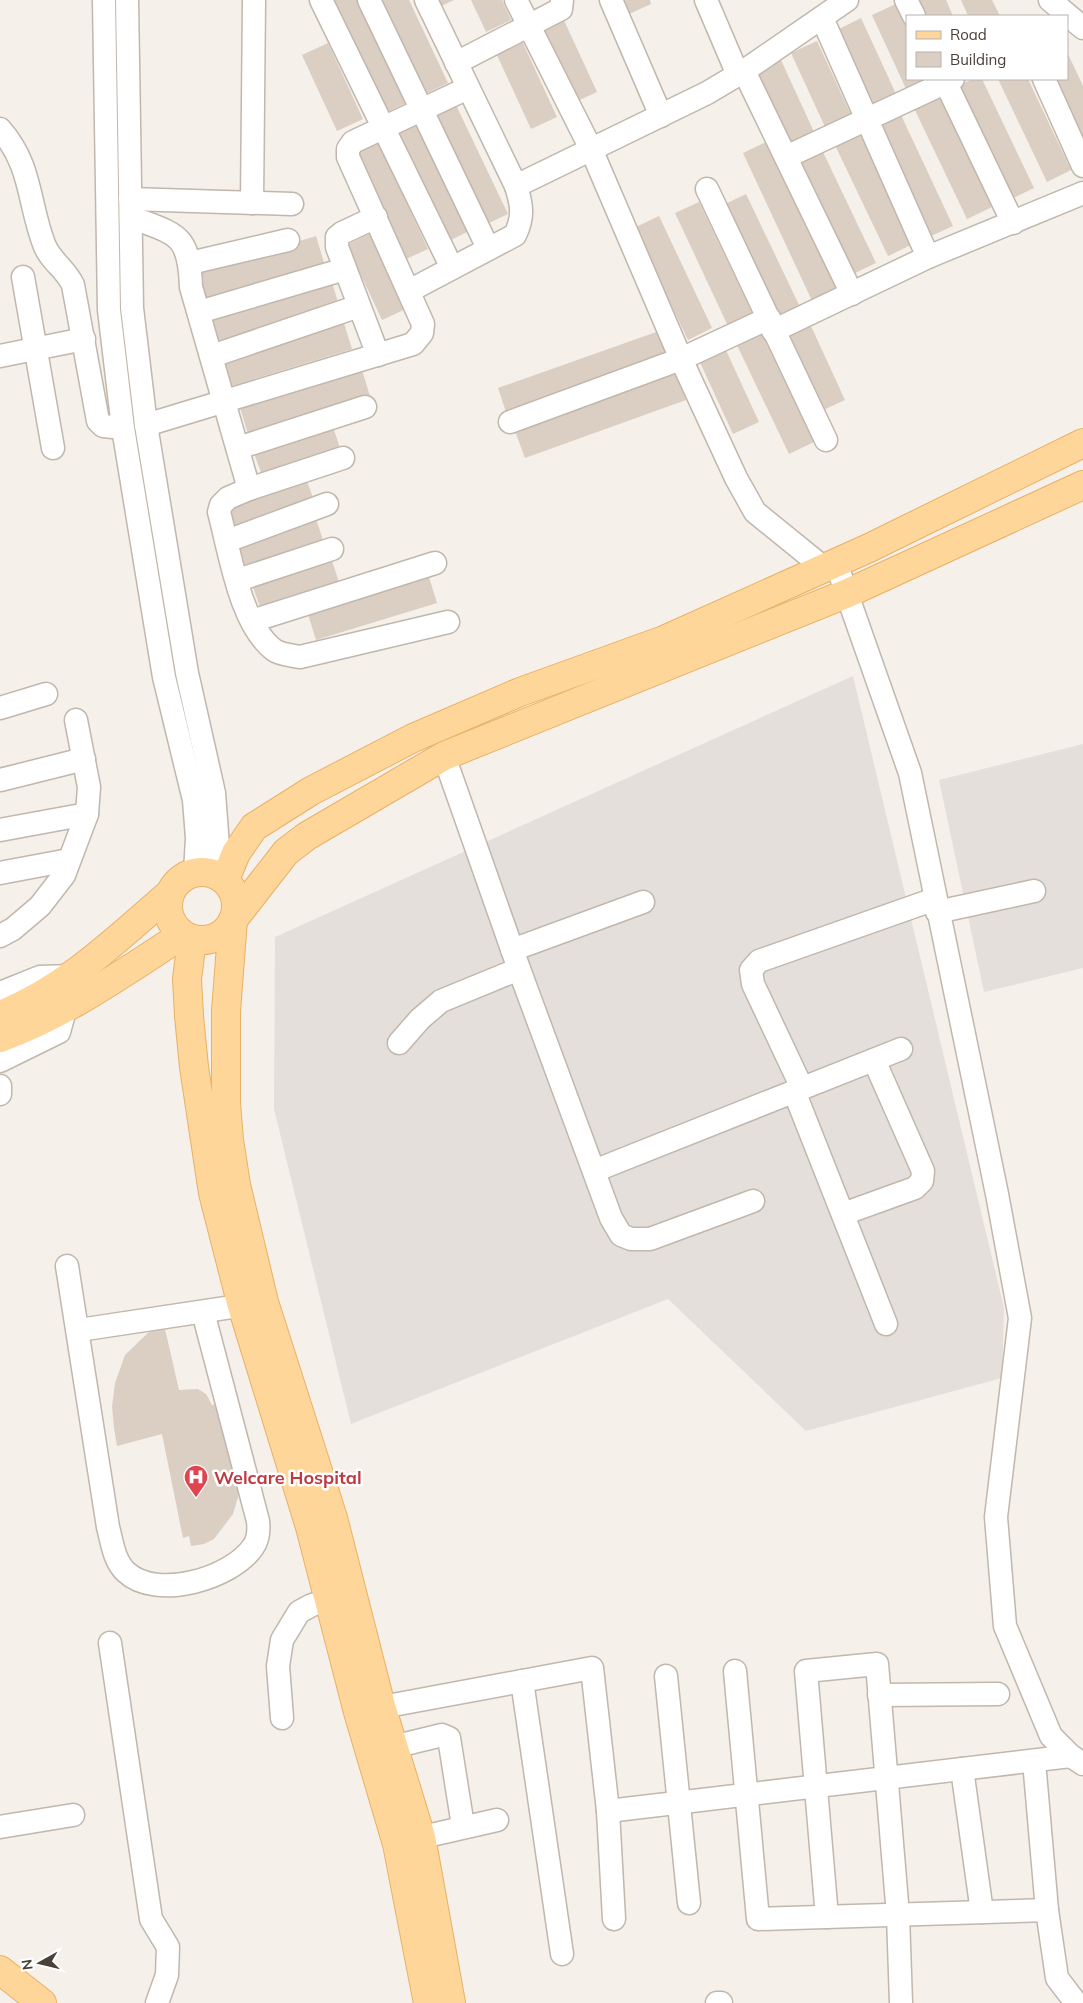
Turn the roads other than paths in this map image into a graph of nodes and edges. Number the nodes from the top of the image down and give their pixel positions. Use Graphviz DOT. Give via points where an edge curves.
graph roads {
  1 [pos="104,0"];
  2 [pos="127,0"];
  3 [pos="254,0"];
  4 [pos="321,0"];
  5 [pos="369,0"];
  6 [pos="426,0"];
  7 [pos="516,0"];
  8 [pos="562,0"];
  9 [pos="611,0"];
  10 [pos="706,0"];
  11 [pos="847,0"];
  12 [pos="906,0"];
  13 [pos="1050,0"];
  14 [pos="914,15"];
  15 [pos="1064,15"];
  16 [pos="822,18"];
  17 [pos="528,26"];
  18 [pos="456,63"];
  19 [pos="741,73"];
  20 [pos="948,80"];
  21 [pos="1044,80"];
  22 [pos="468,88"];
  23 [pos="421,108"];
  24 [pos="660,116"];
  25 [pos="866,119"];
  26 [pos="384,128"];
  27 [pos="0,129"];
  28 [pos="591,149"];
  29 [pos="786,157"];
  30 [pos="1083,166"];
  31 [pos="516,186"];
  32 [pos="707,189"];
  33 [pos="1083,193"];
  34 [pos="252,203"];
  35 [pos="292,204"];
  36 [pos="131,208"];
  37 [pos="376,218"];
  38 [pos="1013,223"];
  39 [pos="288,240"];
  40 [pos="488,248"];
  41 [pos="928,257"];
  42 [pos="190,263"];
  43 [pos="452,268"];
  44 [pos="345,269"];
  45 [pos="23,277"];
  46 [pos="409,291"];
  47 [pos="852,294"];
  48 [pos="360,306"];
  49 [pos="199,312"];
  50 [pos="771,324"];
  51 [pos="84,339"];
  52 [pos="35,349"];
  53 [pos="378,354"];
  54 [pos="0,356"];
  55 [pos="212,356"];
  56 [pos="681,359"];
  57 [pos="225,401"];
  58 [pos="365,407"];
  59 [pos="510,422"];
  60 [pos="146,425"];
  61 [pos="123,428"];
  62 [pos="826,440"];
  63 [pos="1083,443"];
  64 [pos="53,448"];
  65 [pos="238,448"];
  66 [pos="342,458"];
  67 [pos="1083,485"];
  68 [pos="248,489"];
  69 [pos="327,504"];
  70 [pos="227,541"];
  71 [pos="332,549"];
  72 [pos="435,563"];
  73 [pos="830,565"];
  74 [pos="238,580"];
  75 [pos="848,592"];
  76 [pos="252,622"];
  77 [pos="448,622"];
  78 [pos="46,694"];
  79 [pos="0,708"];
  80 [pos="76,720"];
  81 [pos="444,756"];
  82 [pos="84,760"];
  83 [pos="0,780"];
  84 [pos="87,814"];
  85 [pos="0,830"];
  86 [pos="69,860"];
  87 [pos="0,873"];
  88 [pos="212,876"];
  89 [pos="1034,891"];
  90 [pos="169,894"];
  91 [pos="643,902"];
  92 [pos="936,906"];
  93 [pos="234,920"];
  94 [pos="0,936"];
  95 [pos="187,937"];
  96 [pos="516,960"];
  97 [pos="72,976"];
  98 [pos="0,993"];
  99 [pos="65,1010"];
  100 [pos="0,1015"];
  101 [pos="27,1016"];
  102 [pos="0,1038"];
  103 [pos="400,1043"];
  104 [pos="901,1049"];
  105 [pos="874,1060"];
  106 [pos="0,1061"];
  107 [pos="0,1086"];
  108 [pos="798,1090"];
  109 [pos="0,1094"];
  110 [pos="594,1171"];
  111 [pos="753,1201"];
  112 [pos="842,1214"];
  113 [pos="68,1266"];
  114 [pos="253,1304"];
  115 [pos="203,1312"];
  116 [pos="886,1324"];
  117 [pos="78,1330"];
  118 [pos="341,1597"];
  119 [pos="110,1643"];
  120 [pos="735,1672"];
  121 [pos="666,1676"];
  122 [pos="522,1681"];
  123 [pos="998,1694"];
  124 [pos="879,1695"];
  125 [pos="369,1709"];
  126 [pos="282,1718"];
  127 [pos="394,1747"];
  128 [pos="1077,1760"];
  129 [pos="1034,1761"];
  130 [pos="962,1769"];
  131 [pos="887,1778"];
  132 [pos="816,1786"];
  133 [pos="745,1795"];
  134 [pos="679,1802"];
  135 [pos="608,1810"];
  136 [pos="73,1815"];
  137 [pos="496,1820"];
  138 [pos="0,1826"];
  139 [pos="463,1826"];
  140 [pos="409,1840"];
  141 [pos="689,1903"];
  142 [pos="1047,1910"];
  143 [pos="982,1912"];
  144 [pos="898,1915"];
  145 [pos="826,1917"];
  146 [pos="614,1919"];
  147 [pos="562,1954"];
  148 [pos="0,1970"];
  149 [pos="42,2003"];
  150 [pos="157,2003"];
  151 [pos="428,2003"];
  152 [pos="452,2003"];
  153 [pos="717,2003"];
  154 [pos="721,2003"];
  155 [pos="901,2003"];
  156 [pos="1076,2003"];
  1 -- 61 [label="street" via="109,310"];
  2 -- 36 [label="street"];
  3 -- 34 [label="street"];
  4 -- 26 [label="street"];
  5 -- 23 [label="street"];
  6 -- 18 [label="street"];
  7 -- 17 [label="street"];
  8 -- 17 [label="street" via="561,9"];
  9 -- 24 [label="street"];
  10 -- 19 [label="street"];
  11 -- 16 [label="street"];
  12 -- 14 [label="street"];
  13 -- 15 [label="street"];
  16 -- 19 [label="street"];
  16 -- 25 [label="street"];
  17 -- 18 [label="street"];
  17 -- 28 [label="street"];
  18 -- 22 [label="street"];
  19 -- 24 [label="street"];
  19 -- 29 [label="street"];
  20 -- 25 [label="street"];
  20 -- 38 [label="street"];
  21 -- 30 [label="street"];
  22 -- 23 [label="street"];
  22 -- 31 [label="street"];
  23 -- 26 [label="street"];
  23 -- 40 [label="street"];
  24 -- 28 [label="street"];
  25 -- 29 [label="street"];
  25 -- 41 [label="street"];
  26 -- 37 [label="street" via="353,142 348,149 348,157"];
  26 -- 43 [label="street"];
  27 -- 51 [label="street" via="12,143 23,165 44,245 74,285"];
  28 -- 31 [label="street"];
  28 -- 56 [label="street"];
  29 -- 47 [label="street"];
  31 -- 40 [label="street" via="522,207 521,222 515,235"];
  32 -- 50 [label="street"];
  33 -- 38 [label="street"];
  34 -- 35 [label="street"];
  34 -- 36 [label="street"];
  36 -- 42 [label="street" via="175,234 185,245"];
  36 -- 60 [label="street" via="132,308"];
  37 -- 44 [label="street" via="337,237"];
  37 -- 46 [label="street"];
  38 -- 41 [label="street"];
  39 -- 42 [label="street"];
  40 -- 43 [label="street"];
  41 -- 47 [label="street"];
  42 -- 49 [label="street" via="191,287"];
  43 -- 46 [label="street"];
  44 -- 48 [label="street"];
  44 -- 49 [label="street"];
  45 -- 52 [label="street"];
  46 -- 53 [label="street" via="423,324 422,332 413,344"];
  47 -- 50 [label="street"];
  48 -- 53 [label="street"];
  48 -- 55 [label="street"];
  49 -- 55 [label="street"];
  50 -- 56 [label="street"];
  50 -- 62 [label="street"];
  51 -- 52 [label="street"];
  51 -- 61 [label="street" via="98,421 103,426"];
  52 -- 54 [label="street"];
  52 -- 64 [label="street"];
  53 -- 57 [label="street"];
  55 -- 57 [label="street"];
  56 -- 59 [label="street"];
  56 -- 73 [label="street" via="755,512"];
  57 -- 60 [label="street"];
  57 -- 65 [label="street"];
  58 -- 65 [label="street"];
  60 -- 88 [label="street" via="187,673 214,794 218,846"];
  61 -- 88 [label="street" via="164,676 194,800 197,838"];
  63 -- 73 [label="main road"];
  65 -- 68 [label="street"];
  66 -- 68 [label="street"];
  67 -- 75 [label="main road"];
  68 -- 70 [label="street" via="221,505 219,512"];
  69 -- 70 [label="street"];
  70 -- 74 [label="street"];
  71 -- 74 [label="street"];
  72 -- 76 [label="street"];
  73 -- 75 [label="street"];
  73 -- 88 [label="main road" via="664,640 511,696 413,738 254,827 236,853"];
  74 -- 76 [label="street"];
  75 -- 81 [label="main road"];
  75 -- 92 [label="street" via="910,773"];
  76 -- 77 [label="street" via="276,652 300,657"];
  78 -- 79 [label="street"];
  80 -- 82 [label="street"];
  81 -- 93 [label="main road" via="307,836 267,874"];
  81 -- 96 [label="street"];
  82 -- 83 [label="street"];
  82 -- 84 [label="street" via="89,787"];
  84 -- 85 [label="street"];
  84 -- 86 [label="street"];
  86 -- 87 [label="street"];
  86 -- 94 [label="street" via="64,874 40,906 13,930"];
  88 -- 90 [label="main road" via="184,876"];
  88 -- 93 [label="main road" via="235,899"];
  89 -- 92 [label="street"];
  90 -- 95 [label="main road" via="167,909 172,924"];
  90 -- 97 [label="main road"];
  91 -- 96 [label="street"];
  92 -- 108 [label="street" via="759,960 751,970 753,984"];
  92 -- 128 [label="street" via="1020,1318 996,1517 1005,1626 1051,1736"];
  93 -- 95 [label="main road" via="212,939"];
  93 -- 114 [label="main road" via="226,1010 228,1131"];
  95 -- 99 [label="main road"];
  95 -- 114 [label="main road" via="186,979 194,1067 214,1193"];
  96 -- 103 [label="street" via="441,1001"];
  96 -- 110 [label="street"];
  97 -- 98 [label="street" via="40,977"];
  97 -- 101 [label="main road"];
  99 -- 101 [label="main road"];
  99 -- 106 [label="street" via="59,1032"];
  100 -- 101 [label="main road"];
  101 -- 102 [label="main road"];
  104 -- 105 [label="street"];
  105 -- 108 [label="street"];
  105 -- 112 [label="street" via="923,1172 922,1181 915,1188"];
  107 -- 109 [label="street"];
  108 -- 110 [label="street"];
  108 -- 112 [label="street"];
  110 -- 111 [label="street" via="611,1218 621,1234 631,1239 650,1240"];
  112 -- 116 [label="street"];
  113 -- 117 [label="street"];
  114 -- 115 [label="street"];
  114 -- 118 [label="main road" via="333,1518"];
  115 -- 117 [label="street"];
  115 -- 117 [label="street" via="259,1533 255,1545 243,1559 219,1575 182,1584 151,1584 137,1579 126,1572 115,1555"];
  118 -- 125 [label="main road"];
  118 -- 126 [label="street" via="312,1604 299,1612 282,1640 278,1666"];
  119 -- 150 [label="street" via="151,1919 168,1947 167,1975"];
  120 -- 133 [label="street"];
  121 -- 134 [label="street"];
  122 -- 125 [label="street"];
  122 -- 135 [label="street" via="592,1668"];
  122 -- 147 [label="street"];
  123 -- 124 [label="street"];
  124 -- 131 [label="street"];
  124 -- 132 [label="street" via="877,1664 806,1671"];
  125 -- 127 [label="main road"];
  125 -- 140 [label="main road"];
  127 -- 139 [label="street" via="442,1735 449,1738"];
  127 -- 140 [label="main road"];
  128 -- 129 [label="street"];
  129 -- 130 [label="street"];
  129 -- 142 [label="street"];
  130 -- 131 [label="street"];
  130 -- 143 [label="street"];
  131 -- 132 [label="street"];
  131 -- 144 [label="street"];
  132 -- 133 [label="street"];
  132 -- 145 [label="street"];
  133 -- 134 [label="street"];
  133 -- 145 [label="street" via="758,1919"];
  134 -- 135 [label="street"];
  134 -- 141 [label="street"];
  135 -- 146 [label="street"];
  136 -- 138 [label="street"];
  137 -- 139 [label="street"];
  139 -- 140 [label="street"];
  140 -- 151 [label="main road"];
  140 -- 152 [label="main road"];
  142 -- 143 [label="street"];
  142 -- 156 [label="street" via="1057,1978"];
  143 -- 144 [label="street"];
  144 -- 145 [label="street"];
  144 -- 155 [label="street"];
  148 -- 149 [label="main road"];
  153 -- 154 [label="street"];
}
